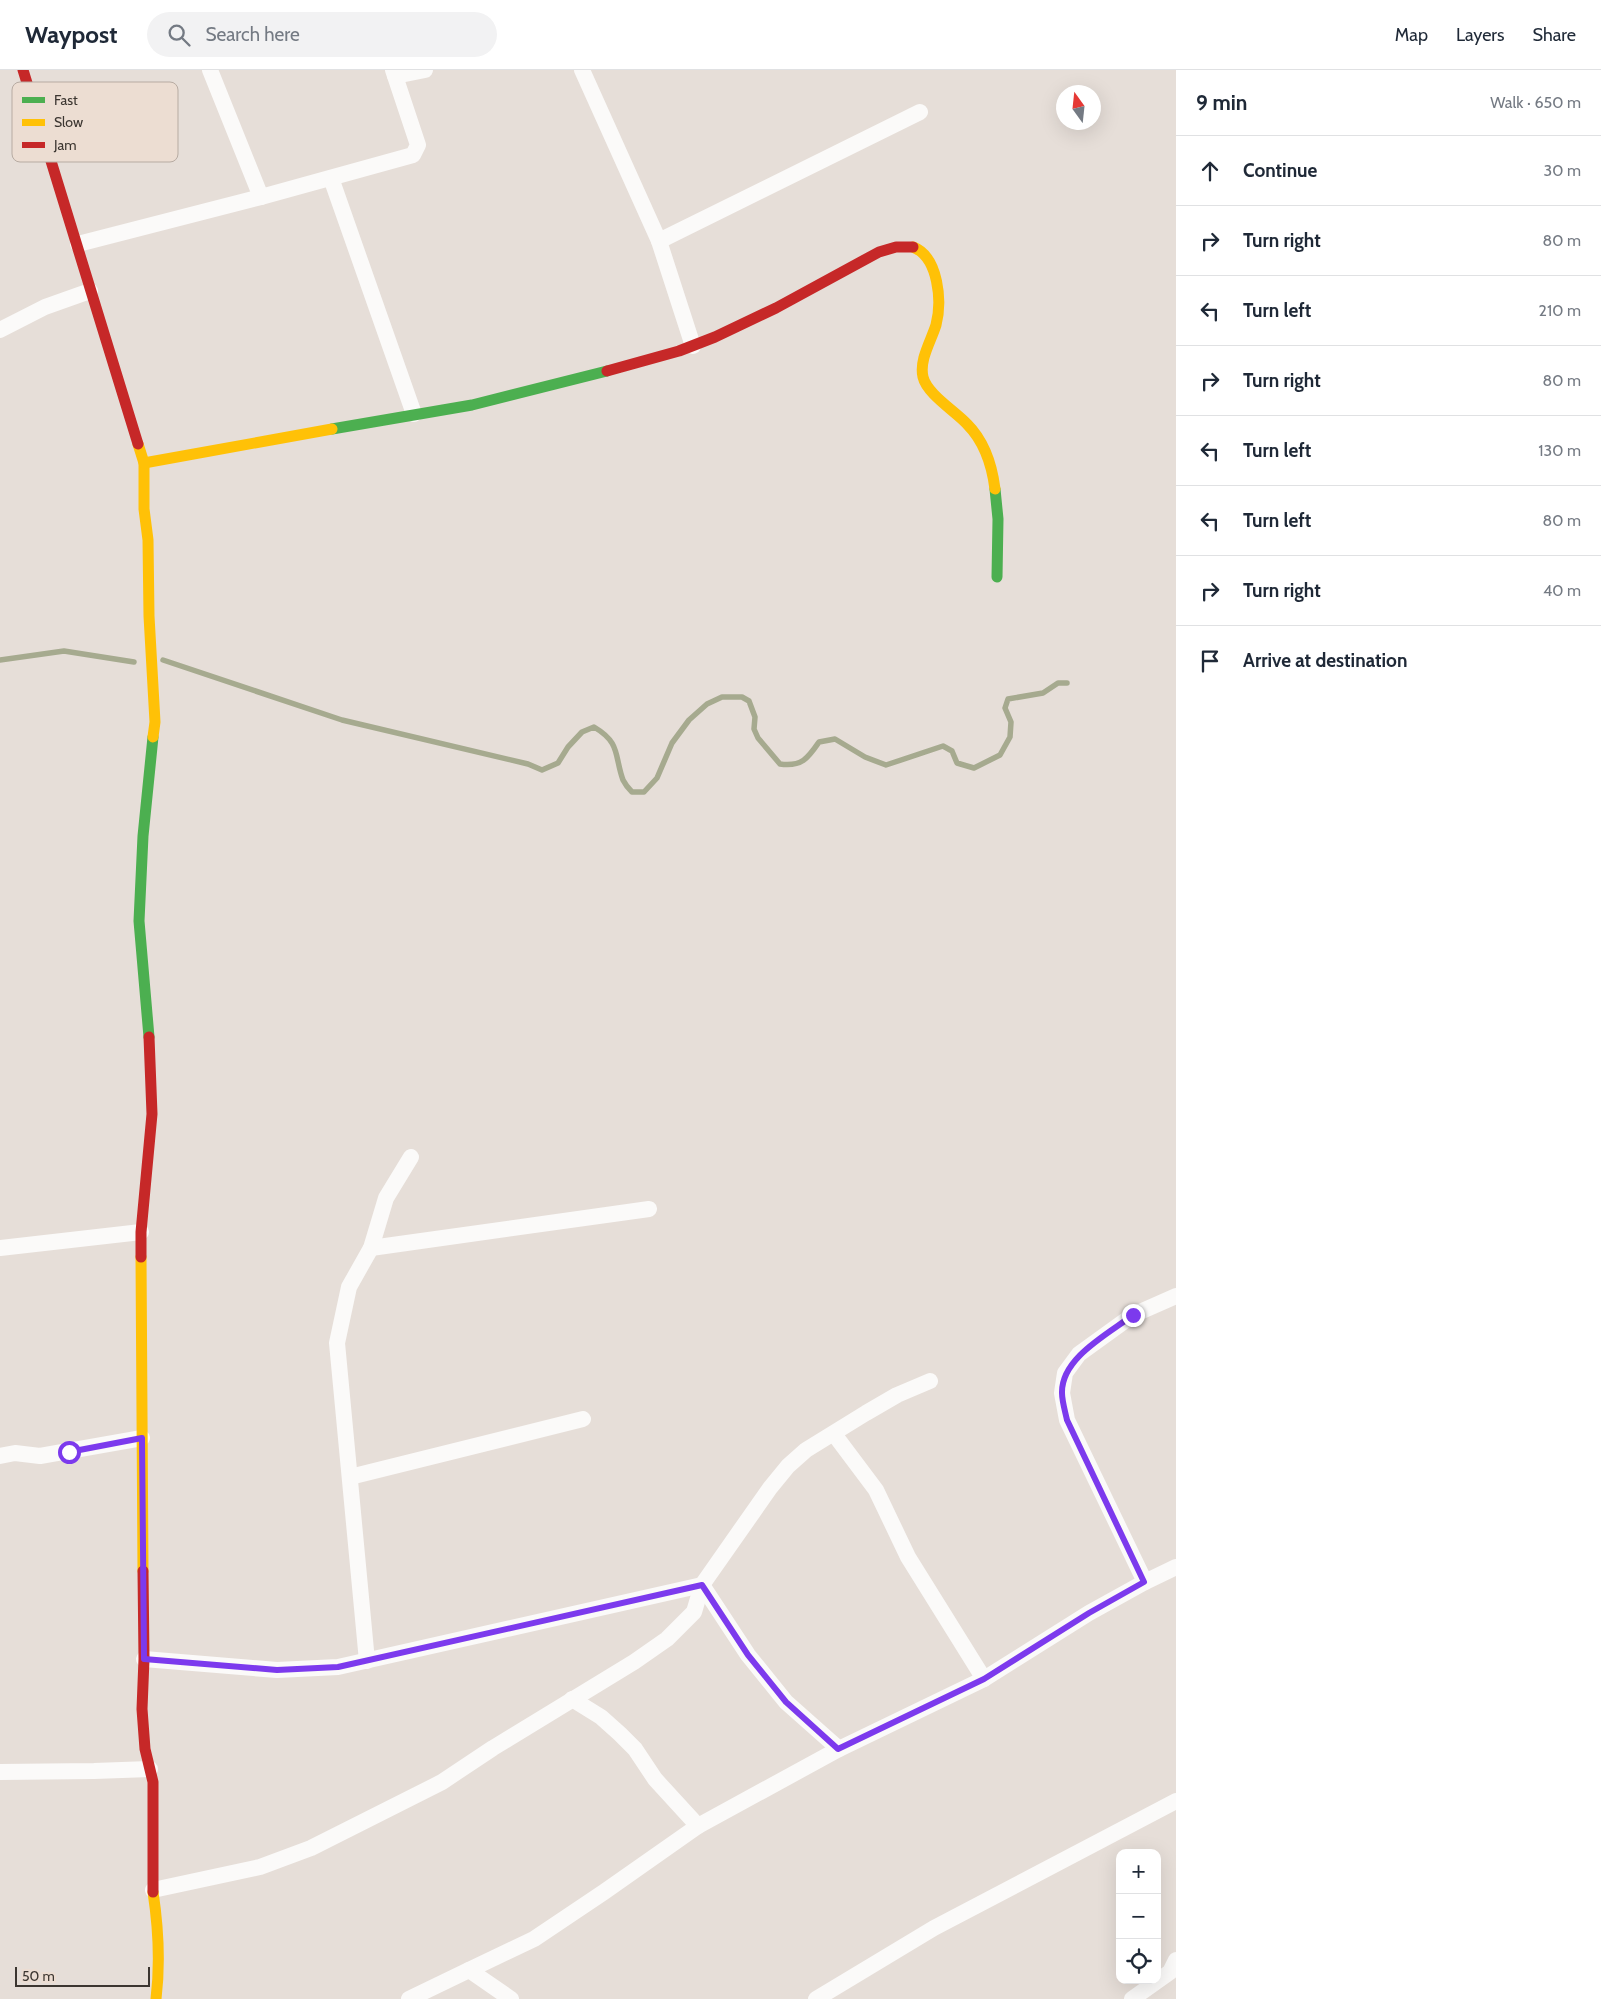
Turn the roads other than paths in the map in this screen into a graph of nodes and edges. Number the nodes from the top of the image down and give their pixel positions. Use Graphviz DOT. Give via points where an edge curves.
graph roads {
  1 [pos="23,70"];
  2 [pos="210,70"];
  3 [pos="425,70"];
  4 [pos="582,70"];
  5 [pos="394,73"];
  6 [pos="27,82"];
  7 [pos="920,112"];
  8 [pos="52,162"];
  9 [pos="331,178"];
  10 [pos="262,197"];
  11 [pos="659,241"];
  12 [pos="78,244"];
  13 [pos="90,291"];
  14 [pos="0,330"];
  15 [pos="693,346"];
  16 [pos="414,414"];
  17 [pos="144,463"];
  18 [pos="996,577"];
  19 [pos="411,1156"];
  20 [pos="649,1209"];
  21 [pos="141,1232"];
  22 [pos="0,1248"];
  23 [pos="371,1248"];
  24 [pos="1176,1296"];
  25 [pos="930,1381"];
  26 [pos="583,1419"];
  27 [pos="834,1434"];
  28 [pos="142,1438"];
  29 [pos="0,1456"];
  30 [pos="350,1477"];
  31 [pos="1176,1567"];
  32 [pos="1144,1582"];
  33 [pos="702,1585"];
  34 [pos="144,1659"];
  35 [pos="367,1661"];
  36 [pos="984,1679"];
  37 [pos="572,1699"];
  38 [pos="838,1749"];
  39 [pos="150,1769"];
  40 [pos="0,1772"];
  41 [pos="1176,1800"];
  42 [pos="698,1826"];
  43 [pos="153,1890"];
  44 [pos="469,1970"];
  45 [pos="1174,1971"];
  46 [pos="156,1999"];
  47 [pos="409,1999"];
  48 [pos="510,1999"];
  49 [pos="816,1999"];
  50 [pos="1132,1999"];
  1 -- 6 [label="street"];
  2 -- 10 [label="street"];
  3 -- 5 [label="street"];
  4 -- 11 [label="street"];
  5 -- 9 [label="street" via="418,145 416,151 412,155"];
  7 -- 11 [label="street"];
  8 -- 12 [label="street"];
  9 -- 10 [label="street"];
  9 -- 16 [label="street"];
  10 -- 12 [label="street"];
  11 -- 15 [label="street"];
  12 -- 13 [label="street"];
  13 -- 14 [label="street" via="45,307"];
  13 -- 17 [label="street"];
  15 -- 16 [label="street" via="494,401"];
  15 -- 18 [label="street" via="887,249 913,246 920,250 934,270 937,292 936,323 922,371 924,379 946,405 973,429 994,474 997,494"];
  16 -- 17 [label="street"];
  17 -- 21 [label="street" via="154,722 139,921 152,1114"];
  19 -- 23 [label="street" via="386,1198"];
  20 -- 23 [label="street"];
  21 -- 22 [label="street"];
  21 -- 28 [label="street"];
  23 -- 30 [label="street" via="350,1287 337,1343"];
  24 -- 32 [label="street" via="1133,1315 1079,1354 1065,1374 1062,1393 1067,1420"];
  25 -- 27 [label="street" via="897,1395"];
  26 -- 30 [label="street"];
  27 -- 33 [label="street" via="806,1450 788,1466"];
  27 -- 36 [label="street" via="876,1490 908,1557"];
  28 -- 29 [label="street" via="40,1456 15,1453"];
  28 -- 34 [label="street"];
  30 -- 35 [label="street"];
  31 -- 32 [label="street"];
  32 -- 36 [label="street"];
  33 -- 35 [label="street"];
  33 -- 37 [label="street" via="694,1612 667,1639"];
  33 -- 38 [label="street" via="748,1655 786,1702"];
  34 -- 35 [label="street" via="277,1670 338,1667"];
  34 -- 39 [label="street" via="142,1709"];
  36 -- 38 [label="street"];
  37 -- 42 [label="street" via="601,1718 635,1749 655,1779"];
  37 -- 43 [label="street" via="442,1782 311,1848 260,1867"];
  38 -- 42 [label="street"];
  39 -- 40 [label="street"];
  39 -- 43 [label="street" via="153,1782"];
  41 -- 49 [label="street" via="934,1928"];
  42 -- 44 [label="street" via="534,1939"];
  43 -- 46 [label="street"];
  44 -- 47 [label="street"];
  44 -- 48 [label="street"];
  45 -- 50 [label="street"];
}
